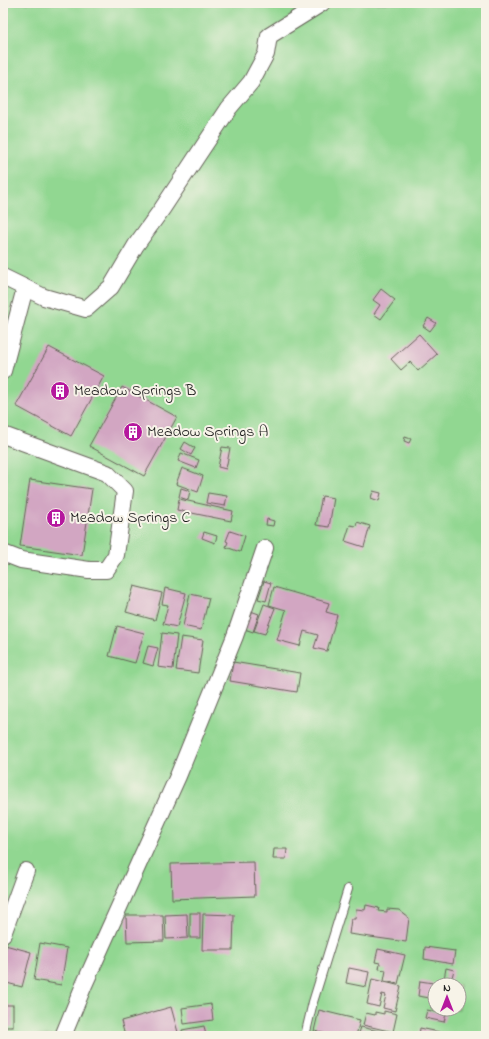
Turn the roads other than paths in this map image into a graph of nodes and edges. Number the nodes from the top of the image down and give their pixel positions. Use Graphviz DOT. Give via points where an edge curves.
graph roads {
  1 [pos="322,3"];
  2 [pos="3,277"];
  3 [pos="25,288"];
  4 [pos="3,371"];
  5 [pos="3,435"];
  6 [pos="265,548"];
  7 [pos="3,553"];
  8 [pos="26,871"];
  9 [pos="348,889"];
  10 [pos="3,934"];
  11 [pos="63,1036"];
  12 [pos="305,1036"];
  1 -- 3 [label="street" via="269,36 266,54 250,82 229,108 110,287 86,308 44,297"];
  2 -- 3 [label="street"];
  3 -- 4 [label="street"];
  5 -- 7 [label="street" via="107,473 125,491 116,555 106,570 21,560"];
  6 -- 11 [label="street" via="235,636 178,776"];
  8 -- 10 [label="street"];
  9 -- 12 [label="lane"];
}
